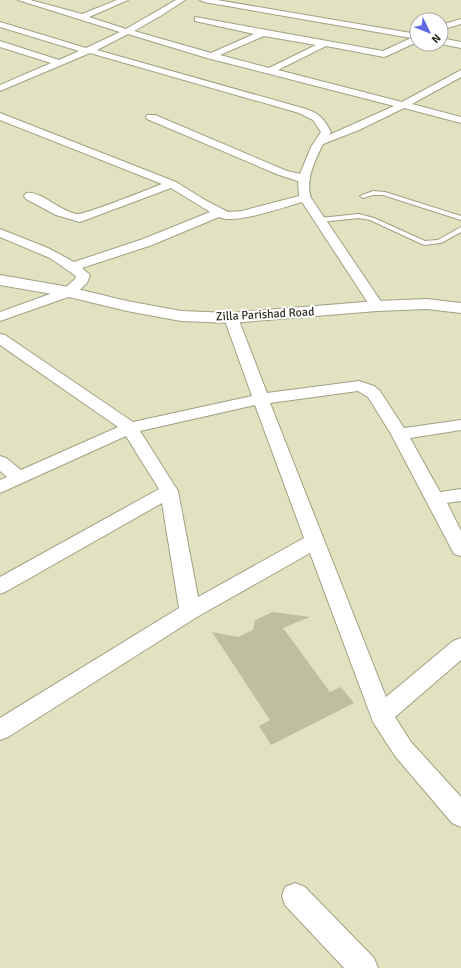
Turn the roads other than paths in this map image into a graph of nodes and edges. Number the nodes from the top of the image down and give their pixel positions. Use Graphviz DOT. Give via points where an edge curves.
graph roads {
  1 [pos="22,0"];
  2 [pos="55,0"];
  3 [pos="124,0"];
  4 [pos="181,0"];
  5 [pos="204,0"];
  6 [pos="40,6"];
  7 [pos="82,17"];
  8 [pos="198,19"];
  9 [pos="461,21"];
  10 [pos="0,24"];
  11 [pos="449,25"];
  12 [pos="127,33"];
  13 [pos="263,33"];
  14 [pos="409,37"];
  15 [pos="409,42"];
  16 [pos="449,43"];
  17 [pos="0,44"];
  18 [pos="324,44"];
  19 [pos="461,45"];
  20 [pos="87,51"];
  21 [pos="210,56"];
  22 [pos="60,63"];
  23 [pos="269,71"];
  24 [pos="461,73"];
  25 [pos="0,80"];
  26 [pos="10,84"];
  27 [pos="0,88"];
  28 [pos="405,105"];
  29 [pos="0,116"];
  30 [pos="151,117"];
  31 [pos="461,120"];
  32 [pos="320,138"];
  33 [pos="304,179"];
  34 [pos="172,184"];
  35 [pos="30,196"];
  36 [pos="364,196"];
  37 [pos="306,198"];
  38 [pos="218,212"];
  39 [pos="461,218"];
  40 [pos="320,220"];
  41 [pos="461,229"];
  42 [pos="0,233"];
  43 [pos="74,266"];
  44 [pos="0,280"];
  45 [pos="69,292"];
  46 [pos="377,306"];
  47 [pos="461,308"];
  48 [pos="0,317"];
  49 [pos="231,318"];
  50 [pos="0,338"];
  51 [pos="261,398"];
  52 [pos="461,425"];
  53 [pos="130,428"];
  54 [pos="399,434"];
  55 [pos="0,462"];
  56 [pos="19,478"];
  57 [pos="0,488"];
  58 [pos="169,491"];
  59 [pos="461,495"];
  60 [pos="435,499"];
  61 [pos="315,541"];
  62 [pos="461,549"];
  63 [pos="0,586"];
  64 [pos="190,611"];
  65 [pos="461,647"];
  66 [pos="381,715"];
  67 [pos="0,730"];
  68 [pos="461,816"];
  69 [pos="295,896"];
  70 [pos="364,968"];
  1 -- 6 [label="street"];
  2 -- 6 [label="street"];
  3 -- 7 [label="street"];
  4 -- 12 [label="street"];
  5 -- 14 [label="street"];
  6 -- 7 [label="street"];
  7 -- 12 [label="street"];
  8 -- 13 [label="street"];
  9 -- 11 [label="street"];
  10 -- 20 [label="street"];
  12 -- 20 [label="street"];
  12 -- 21 [label="street"];
  13 -- 18 [label="street"];
  13 -- 21 [label="street"];
  15 -- 18 [label="street" via="384,54"];
  16 -- 19 [label="street"];
  17 -- 22 [label="street"];
  18 -- 23 [label="street"];
  20 -- 22 [label="street"];
  20 -- 32 [label="street" via="304,115 317,124"];
  21 -- 23 [label="street"];
  22 -- 26 [label="street"];
  23 -- 28 [label="street"];
  24 -- 28 [label="street"];
  25 -- 26 [label="street"];
  26 -- 27 [label="street"];
  28 -- 31 [label="street"];
  28 -- 32 [label="street" via="347,133"];
  29 -- 34 [label="street"];
  30 -- 33 [label="street" via="283,173"];
  32 -- 33 [label="street"];
  33 -- 37 [label="street" via="303,191"];
  34 -- 35 [label="street" via="80,218 72,217"];
  34 -- 38 [label="street"];
  36 -- 39 [label="lane" via="383,193"];
  37 -- 38 [label="street" via="242,215 226,216"];
  37 -- 40 [label="street"];
  38 -- 43 [label="street" via="161,237"];
  40 -- 41 [label="lane" via="359,216 372,219 424,243 439,242"];
  40 -- 46 [label="street"];
  42 -- 43 [label="street" via="35,246"];
  43 -- 45 [label="street" via="83,275 82,280"];
  44 -- 45 [label="main road, Zilla Parishad Road"];
  45 -- 48 [label="street"];
  45 -- 49 [label="main road, Zilla Parishad Road" via="182,316"];
  46 -- 47 [label="main road, Zilla Parishad Road" via="427,304"];
  46 -- 49 [label="main road, Zilla Parishad Road"];
  49 -- 51 [label="street"];
  50 -- 53 [label="street"];
  51 -- 53 [label="street"];
  51 -- 54 [label="street" via="359,386 374,394"];
  51 -- 61 [label="street"];
  52 -- 54 [label="street"];
  53 -- 56 [label="street"];
  53 -- 58 [label="street"];
  54 -- 60 [label="street"];
  55 -- 56 [label="street"];
  56 -- 57 [label="street"];
  58 -- 63 [label="street"];
  58 -- 64 [label="street"];
  59 -- 60 [label="street"];
  60 -- 62 [label="street"];
  61 -- 64 [label="street"];
  61 -- 66 [label="street"];
  64 -- 67 [label="street"];
  65 -- 66 [label="street"];
  66 -- 68 [label="street" via="403,749"];
  69 -- 70 [label="street"];
}
